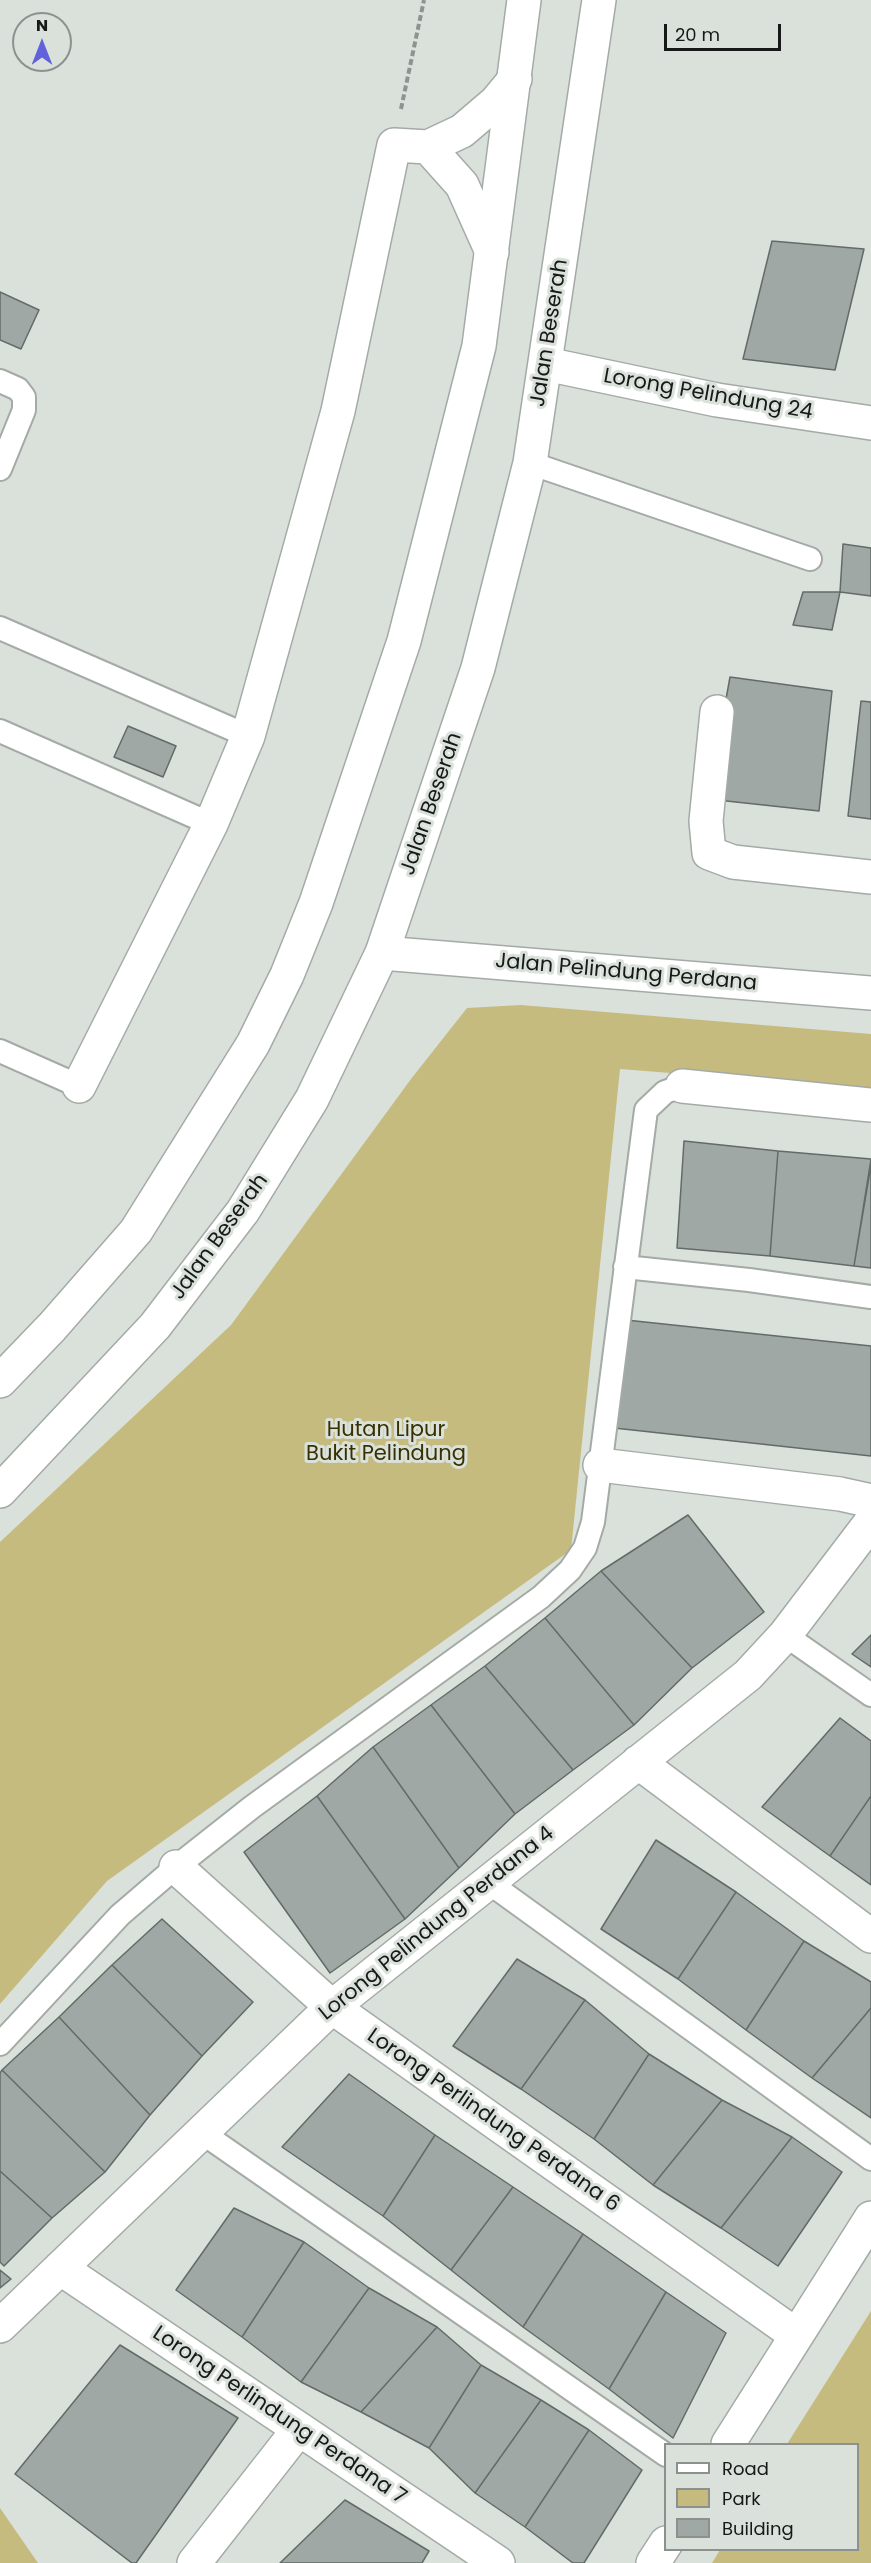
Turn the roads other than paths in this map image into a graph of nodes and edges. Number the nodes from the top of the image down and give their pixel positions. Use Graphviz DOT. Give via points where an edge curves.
graph roads {
  1 [pos="524,0"];
  2 [pos="598,0"];
  3 [pos="515,79"];
  4 [pos="428,147"];
  5 [pos="492,252"];
  6 [pos="546,364"];
  7 [pos="0,381"];
  8 [pos="871,423"];
  9 [pos="530,463"];
  10 [pos="0,469"];
  11 [pos="810,559"];
  12 [pos="0,628"];
  13 [pos="717,712"];
  14 [pos="0,731"];
  15 [pos="248,736"];
  16 [pos="211,824"];
  17 [pos="871,877"];
  18 [pos="382,953"];
  19 [pos="871,993"];
  20 [pos="0,1051"];
  21 [pos="79,1086"];
  22 [pos="682,1086"];
  23 [pos="871,1105"];
  24 [pos="626,1268"];
  25 [pos="871,1297"];
  26 [pos="0,1381"];
  27 [pos="600,1465"];
  28 [pos="0,1491"];
  29 [pos="871,1501"];
  30 [pos="871,1522"];
  31 [pos="785,1635"];
  32 [pos="871,1695"];
  33 [pos="638,1762"];
  34 [pos="176,1867"];
  35 [pos="488,1882"];
  36 [pos="871,1936"];
  37 [pos="332,2007"];
  38 [pos="0,2044"];
  39 [pos="201,2132"];
  40 [pos="871,2159"];
  41 [pos="871,2218"];
  42 [pos="60,2268"];
  43 [pos="0,2326"];
  44 [pos="796,2335"];
  45 [pos="299,2429"];
  46 [pos="729,2443"];
  47 [pos="664,2454"];
  48 [pos="664,2546"];
  49 [pos="194,2563"];
  50 [pos="498,2563"];
  51 [pos="652,2563"];
  1 -- 3 [label="main road"];
  2 -- 6 [label="main road, Jalan Beserah"];
  3 -- 4 [label="main road" via="479,118"];
  3 -- 5 [label="main road"];
  4 -- 5 [label="main road" via="462,185"];
  4 -- 15 [label="main road" via="394,145 338,411"];
  5 -- 26 [label="main road" via="479,346 404,641 320,892 287,975 253,1044 136,1231"];
  6 -- 8 [label="main road, Lorong Pelindung 24" via="717,400"];
  6 -- 9 [label="main road, Jalan Beserah"];
  7 -- 10 [label="lane" via="18,389 24,397 24,410"];
  9 -- 11 [label="lane"];
  9 -- 18 [label="main road, Jalan Beserah" via="478,668"];
  12 -- 15 [label="lane"];
  13 -- 17 [label="main road" via="706,821 709,853 733,862"];
  14 -- 16 [label="lane"];
  15 -- 16 [label="main road"];
  16 -- 21 [label="main road"];
  18 -- 19 [label="main road, Jalan Pelindung Perdana"];
  18 -- 28 [label="main road, Jalan Beserah" via="312,1099 243,1211 155,1326"];
  20 -- 21 [label="lane"];
  22 -- 23 [label="main road"];
  22 -- 24 [label="lane" via="665,1092 646,1110"];
  24 -- 25 [label="lane"];
  24 -- 27 [label="lane"];
  27 -- 29 [label="main road"];
  27 -- 34 [label="lane" via="593,1522 585,1548 541,1597 261,1800"];
  30 -- 31 [label="main road, Lorong Pelindung Perdana 4"];
  31 -- 32 [label="lane"];
  31 -- 33 [label="main road, Lorong Pelindung Perdana 4" via="748,1675"];
  33 -- 35 [label="main road, Lorong Pelindung Perdana 4"];
  33 -- 36 [label="main road"];
  34 -- 37 [label="main road, Lorong Perlindung Perdana 6"];
  34 -- 38 [label="lane" via="120,1915"];
  35 -- 37 [label="main road, Lorong Pelindung Perdana 4"];
  35 -- 40 [label="lane"];
  37 -- 39 [label="main road, Lorong Pelindung Perdana 4"];
  37 -- 44 [label="main road, Lorong Perlindung Perdana 6"];
  39 -- 42 [label="main road, Lorong Pelindung Perdana 4"];
  39 -- 47 [label="lane"];
  41 -- 44 [label="main road"];
  42 -- 43 [label="main road, Lorong Pelindung Perdana 4"];
  42 -- 45 [label="main road, Lorong Perlindung Perdana 7"];
  44 -- 46 [label="main road"];
  45 -- 49 [label="main road"];
  45 -- 50 [label="main road, Lorong Perlindung Perdana 7"];
  48 -- 51 [label="main road"];
}
